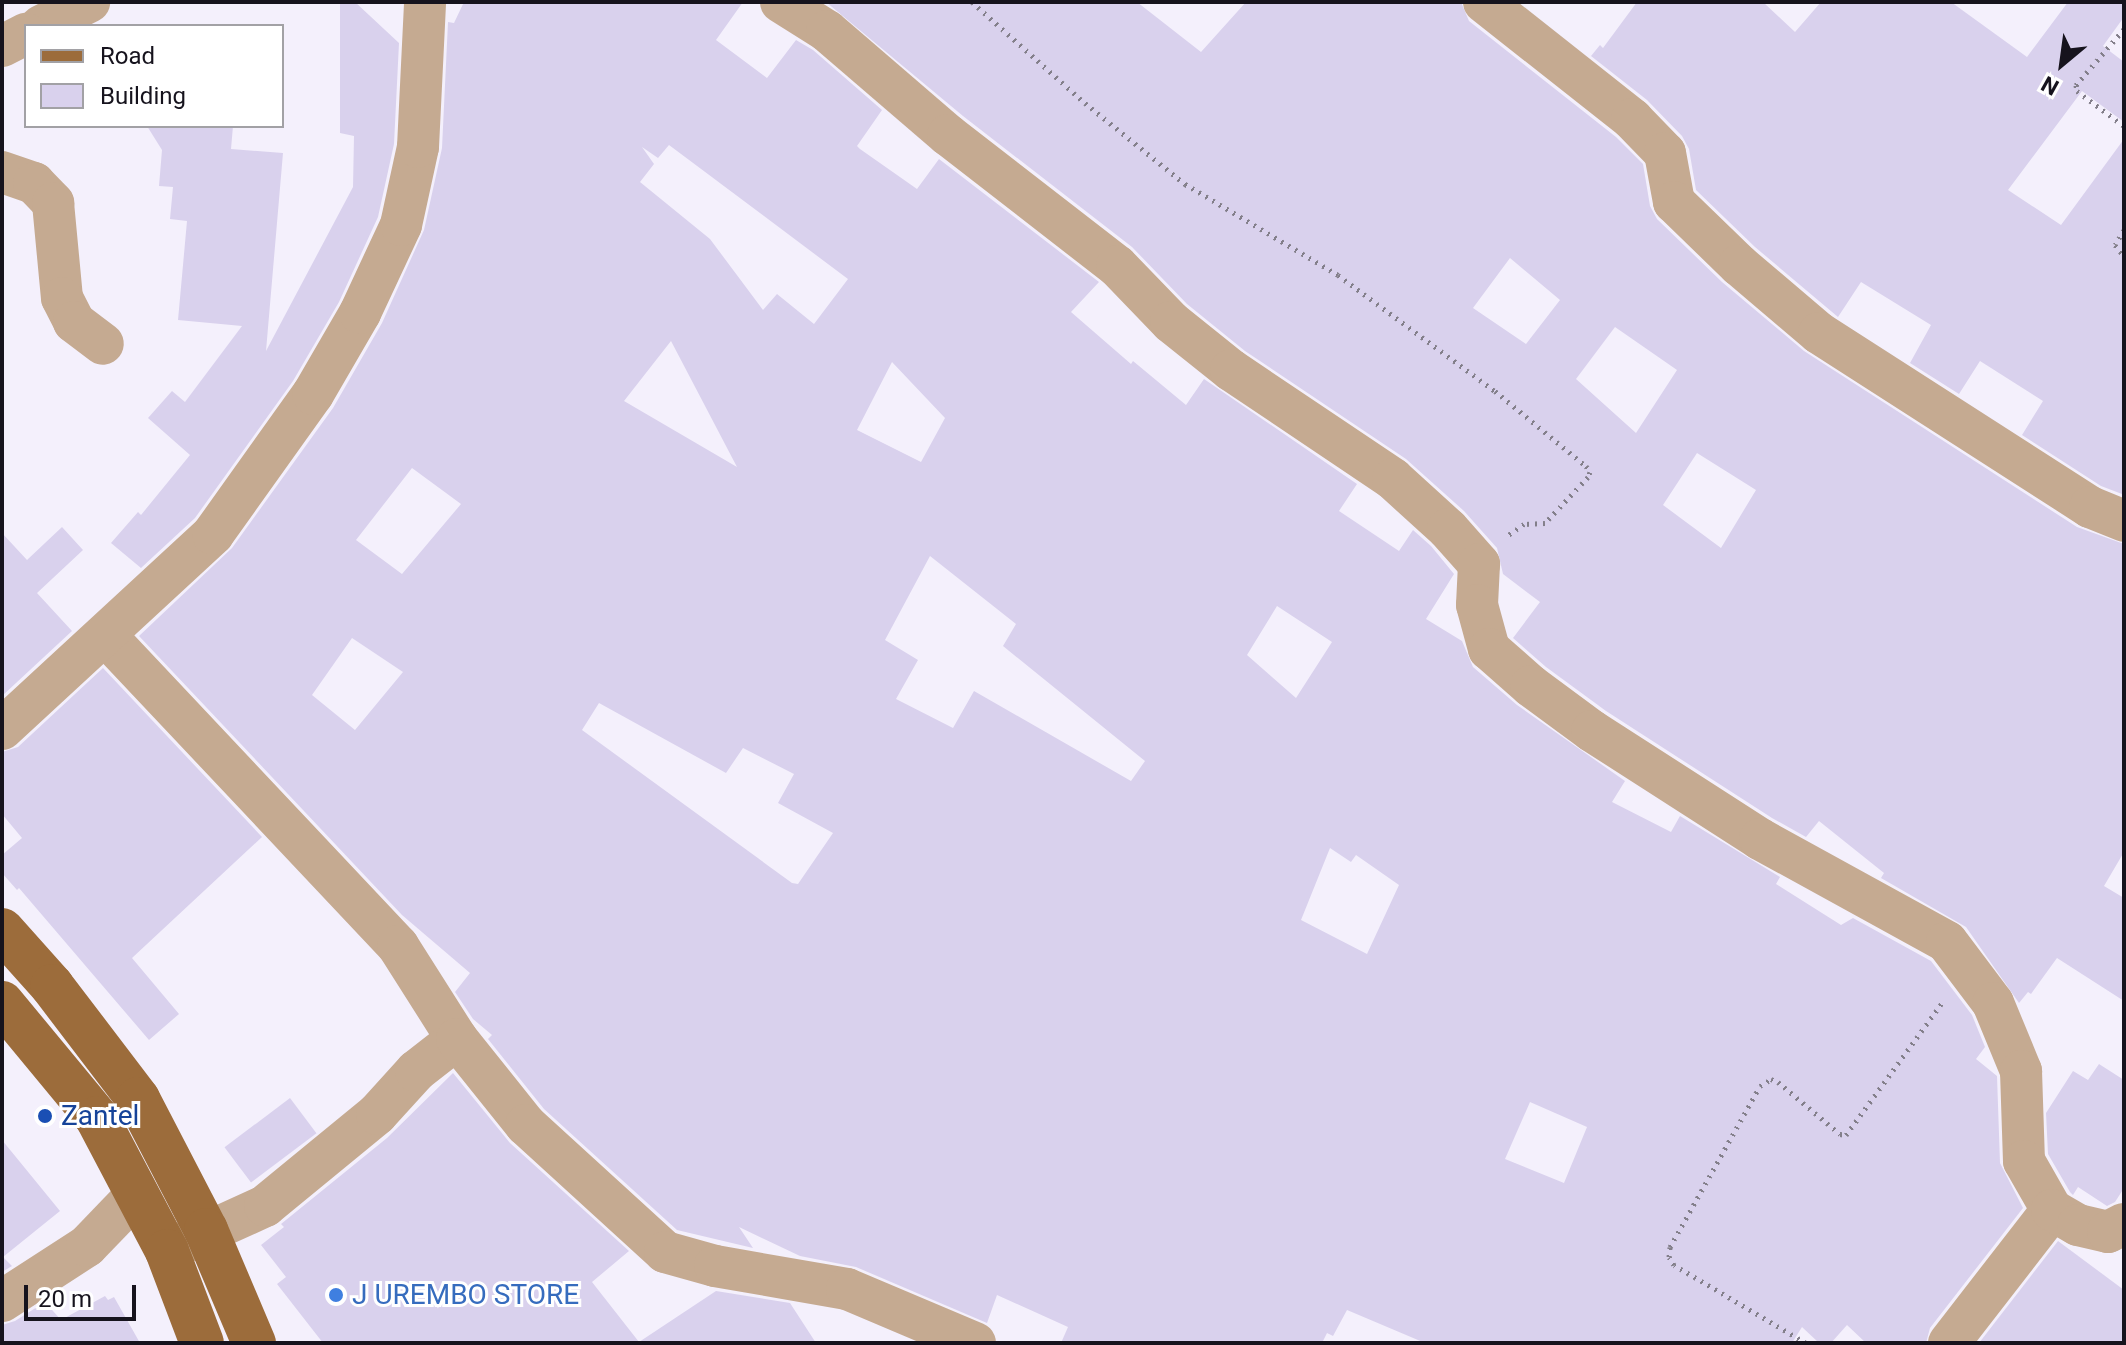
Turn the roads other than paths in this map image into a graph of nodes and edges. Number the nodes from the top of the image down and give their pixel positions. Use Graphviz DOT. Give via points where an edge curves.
graph roads {
  1 [pos="89,2"];
  2 [pos="425,2"];
  3 [pos="781,2"];
  4 [pos="1484,2"];
  5 [pos="45,24"];
  6 [pos="24,35"];
  7 [pos="2,46"];
  8 [pos="2,172"];
  9 [pos="103,344"];
  10 [pos="2124,521"];
  11 [pos="106,636"];
  12 [pos="2,729"];
  13 [pos="2,930"];
  14 [pos="2,1003"];
  15 [pos="457,1039"];
  16 [pos="137,1194"];
  17 [pos="2052,1210"];
  18 [pos="2124,1224"];
  19 [pos="206,1230"];
  20 [pos="167,1251"];
  21 [pos="2,1301"];
  22 [pos="202,1343"];
  23 [pos="254,1343"];
  24 [pos="975,1343"];
  25 [pos="1949,1343"];
  1 -- 5 [label="street"];
  2 -- 11 [label="street" via="418,147 401,225 360,313 313,394 213,534"];
  3 -- 17 [label="street" via="827,31 948,135 1117,266 1171,322 1231,370 1393,479 1448,529 1479,564 1477,605 1489,649 1531,686 1760,839 1947,942 1993,1003 2021,1071 2024,1161"];
  4 -- 10 [label="street" via="1632,119 1665,153 1674,202 1819,333 2090,507"];
  6 -- 7 [label="street"];
  8 -- 9 [label="street" via="34,183 53,203 62,298 74,322"];
  11 -- 12 [label="street"];
  11 -- 15 [label="street" via="398,946"];
  13 -- 19 [label="main road" via="138,1099"];
  14 -- 16 [label="main road" via="97,1118"];
  15 -- 19 [label="street" via="416,1071 377,1114 265,1206"];
  15 -- 24 [label="street" via="526,1125 665,1252 847,1289"];
  16 -- 20 [label="main road"];
  16 -- 21 [label="street" via="87,1246"];
  17 -- 18 [label="street" via="2078,1225 2108,1232"];
  17 -- 25 [label="street"];
  19 -- 20 [label="street"];
  19 -- 23 [label="main road"];
  20 -- 22 [label="main road"];
}
